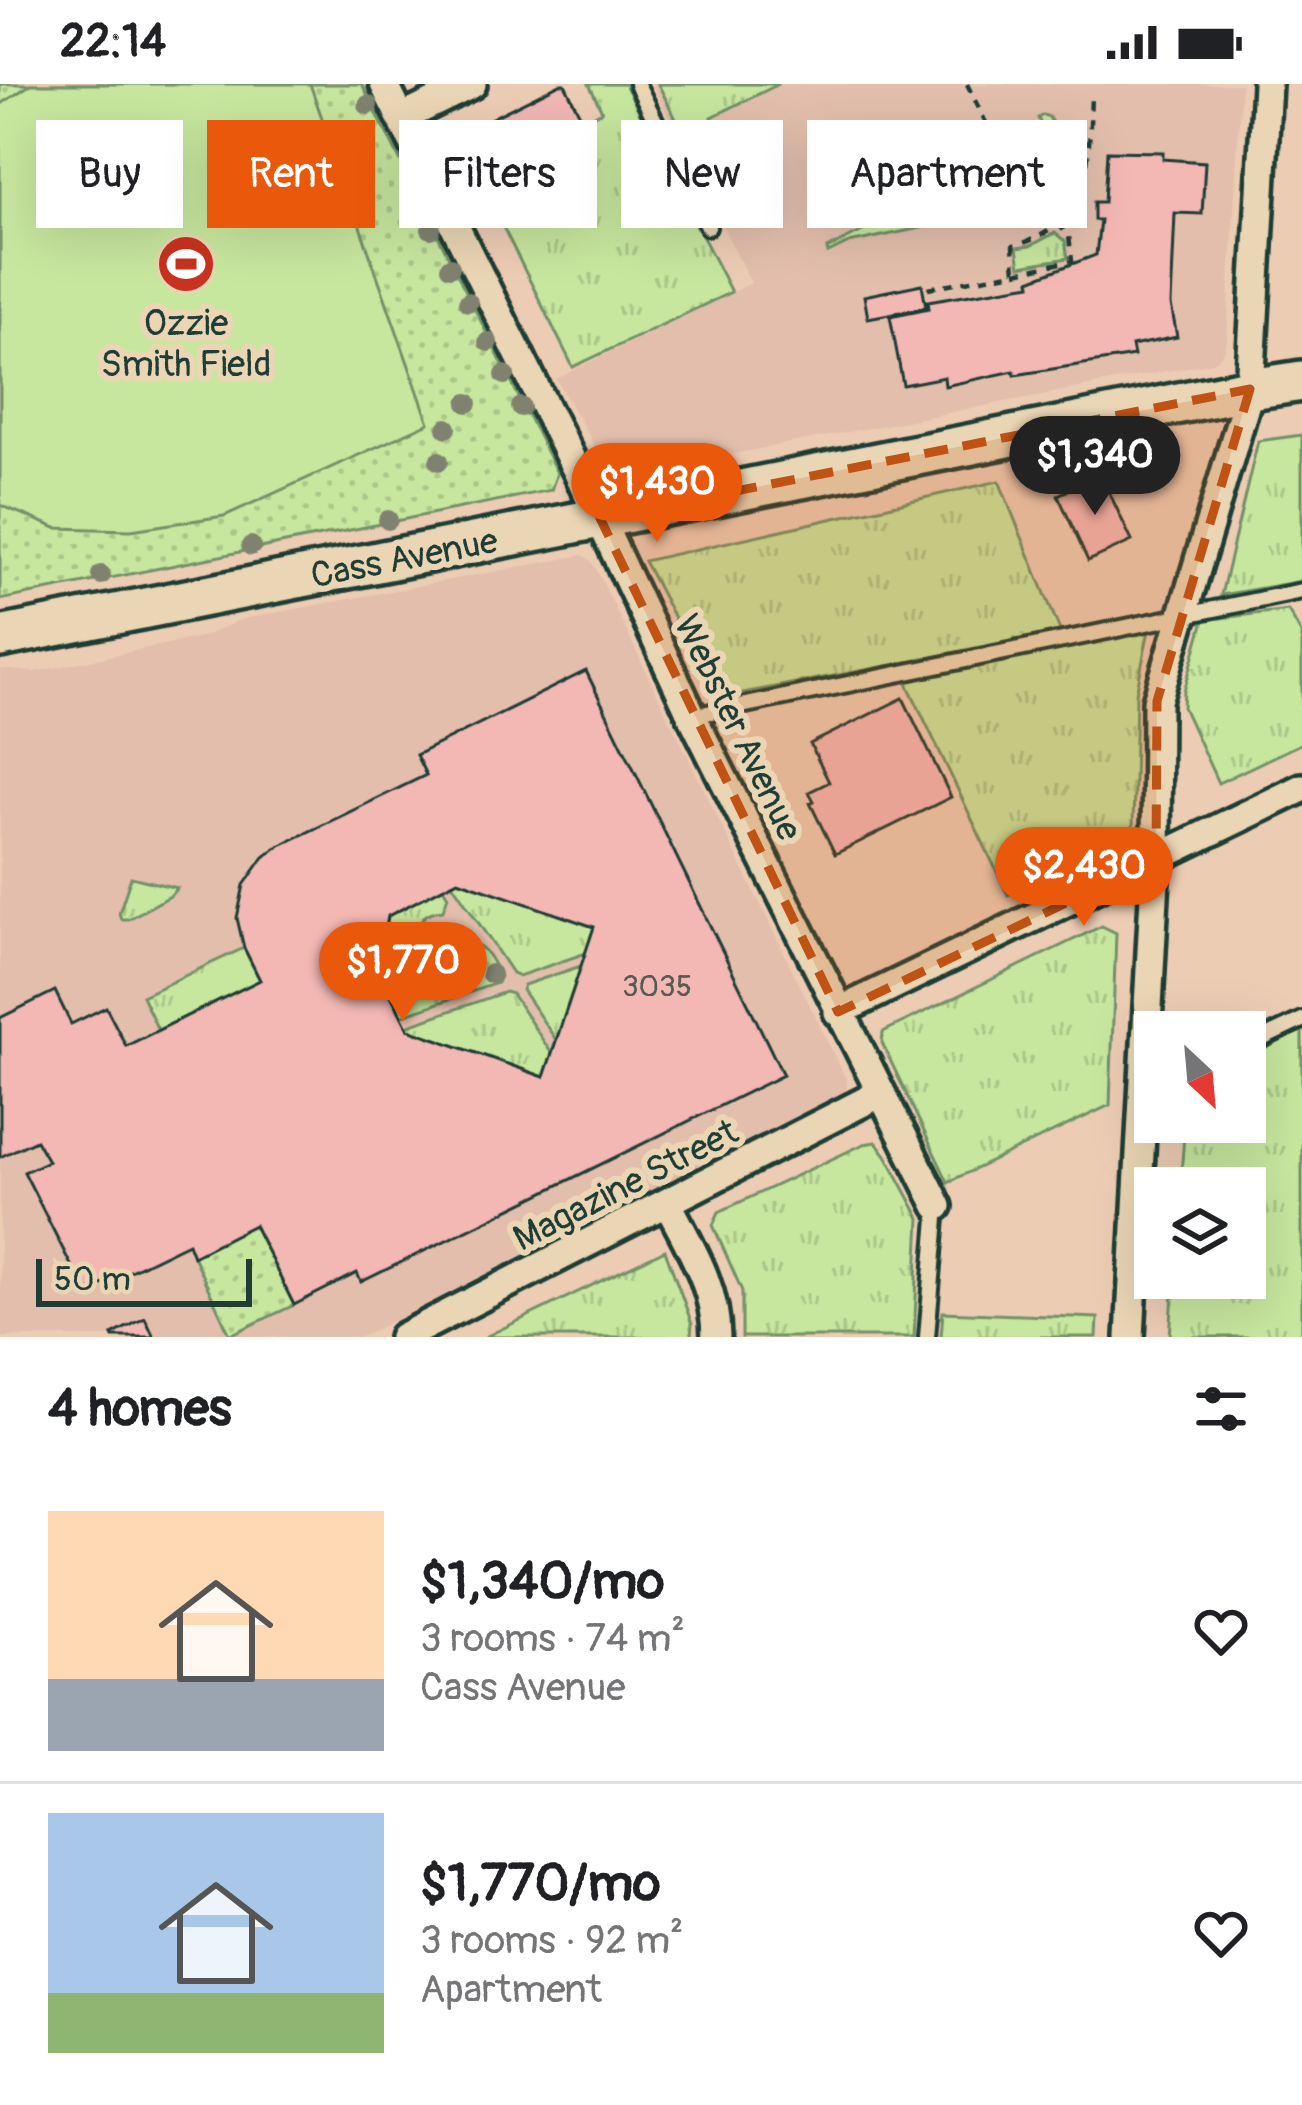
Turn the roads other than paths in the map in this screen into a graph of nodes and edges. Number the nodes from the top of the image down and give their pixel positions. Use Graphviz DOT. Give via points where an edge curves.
graph roads {
  1 [pos="384,84"];
  2 [pos="472,84"];
  3 [pos="637,84"];
  4 [pos="1267,84"];
  5 [pos="402,118"];
  6 [pos="655,120"];
  7 [pos="1302,381"];
  8 [pos="1250,388"];
  9 [pos="600,518"];
  10 [pos="1302,591"];
  11 [pos="1183,614"];
  12 [pos="0,637"];
  13 [pos="692,716"];
  14 [pos="1302,788"];
  15 [pos="1156,860"];
  16 [pos="1151,1011"];
  17 [pos="838,1012"];
  18 [pos="1302,1020"];
  19 [pos="1266,1037"];
  20 [pos="879,1094"];
  21 [pos="1145,1143"];
  22 [pos="668,1204"];
  23 [pos="938,1206"];
  24 [pos="403,1337"];
  25 [pos="716,1337"];
  26 [pos="927,1337"];
  27 [pos="1130,1337"];
  1 -- 5 [label="street, Webster Avenue"];
  2 -- 5 [label="street"];
  3 -- 6 [label="lane"];
  4 -- 8 [label="street"];
  5 -- 9 [label="street, Webster Avenue"];
  7 -- 8 [label="main road, Cass Avenue"];
  8 -- 9 [label="main road, Cass Avenue"];
  8 -- 11 [label="street"];
  9 -- 12 [label="main road, Cass Avenue"];
  9 -- 13 [label="street, Webster Avenue"];
  10 -- 11 [label="lane"];
  11 -- 13 [label="lane"];
  11 -- 15 [label="street" via="1157,701"];
  13 -- 17 [label="street, Webster Avenue"];
  14 -- 15 [label="street"];
  15 -- 16 [label="street"];
  15 -- 17 [label="street"];
  17 -- 20 [label="street, Webster Avenue"];
  18 -- 19 [label="lane"];
  20 -- 22 [label="street, Magazine Street"];
  20 -- 23 [label="street, Webster Avenue"];
  21 -- 27 [label="street"];
  22 -- 24 [label="street, Magazine Street"];
  22 -- 25 [label="street" via="704,1275"];
  23 -- 26 [label="lane"];
}
